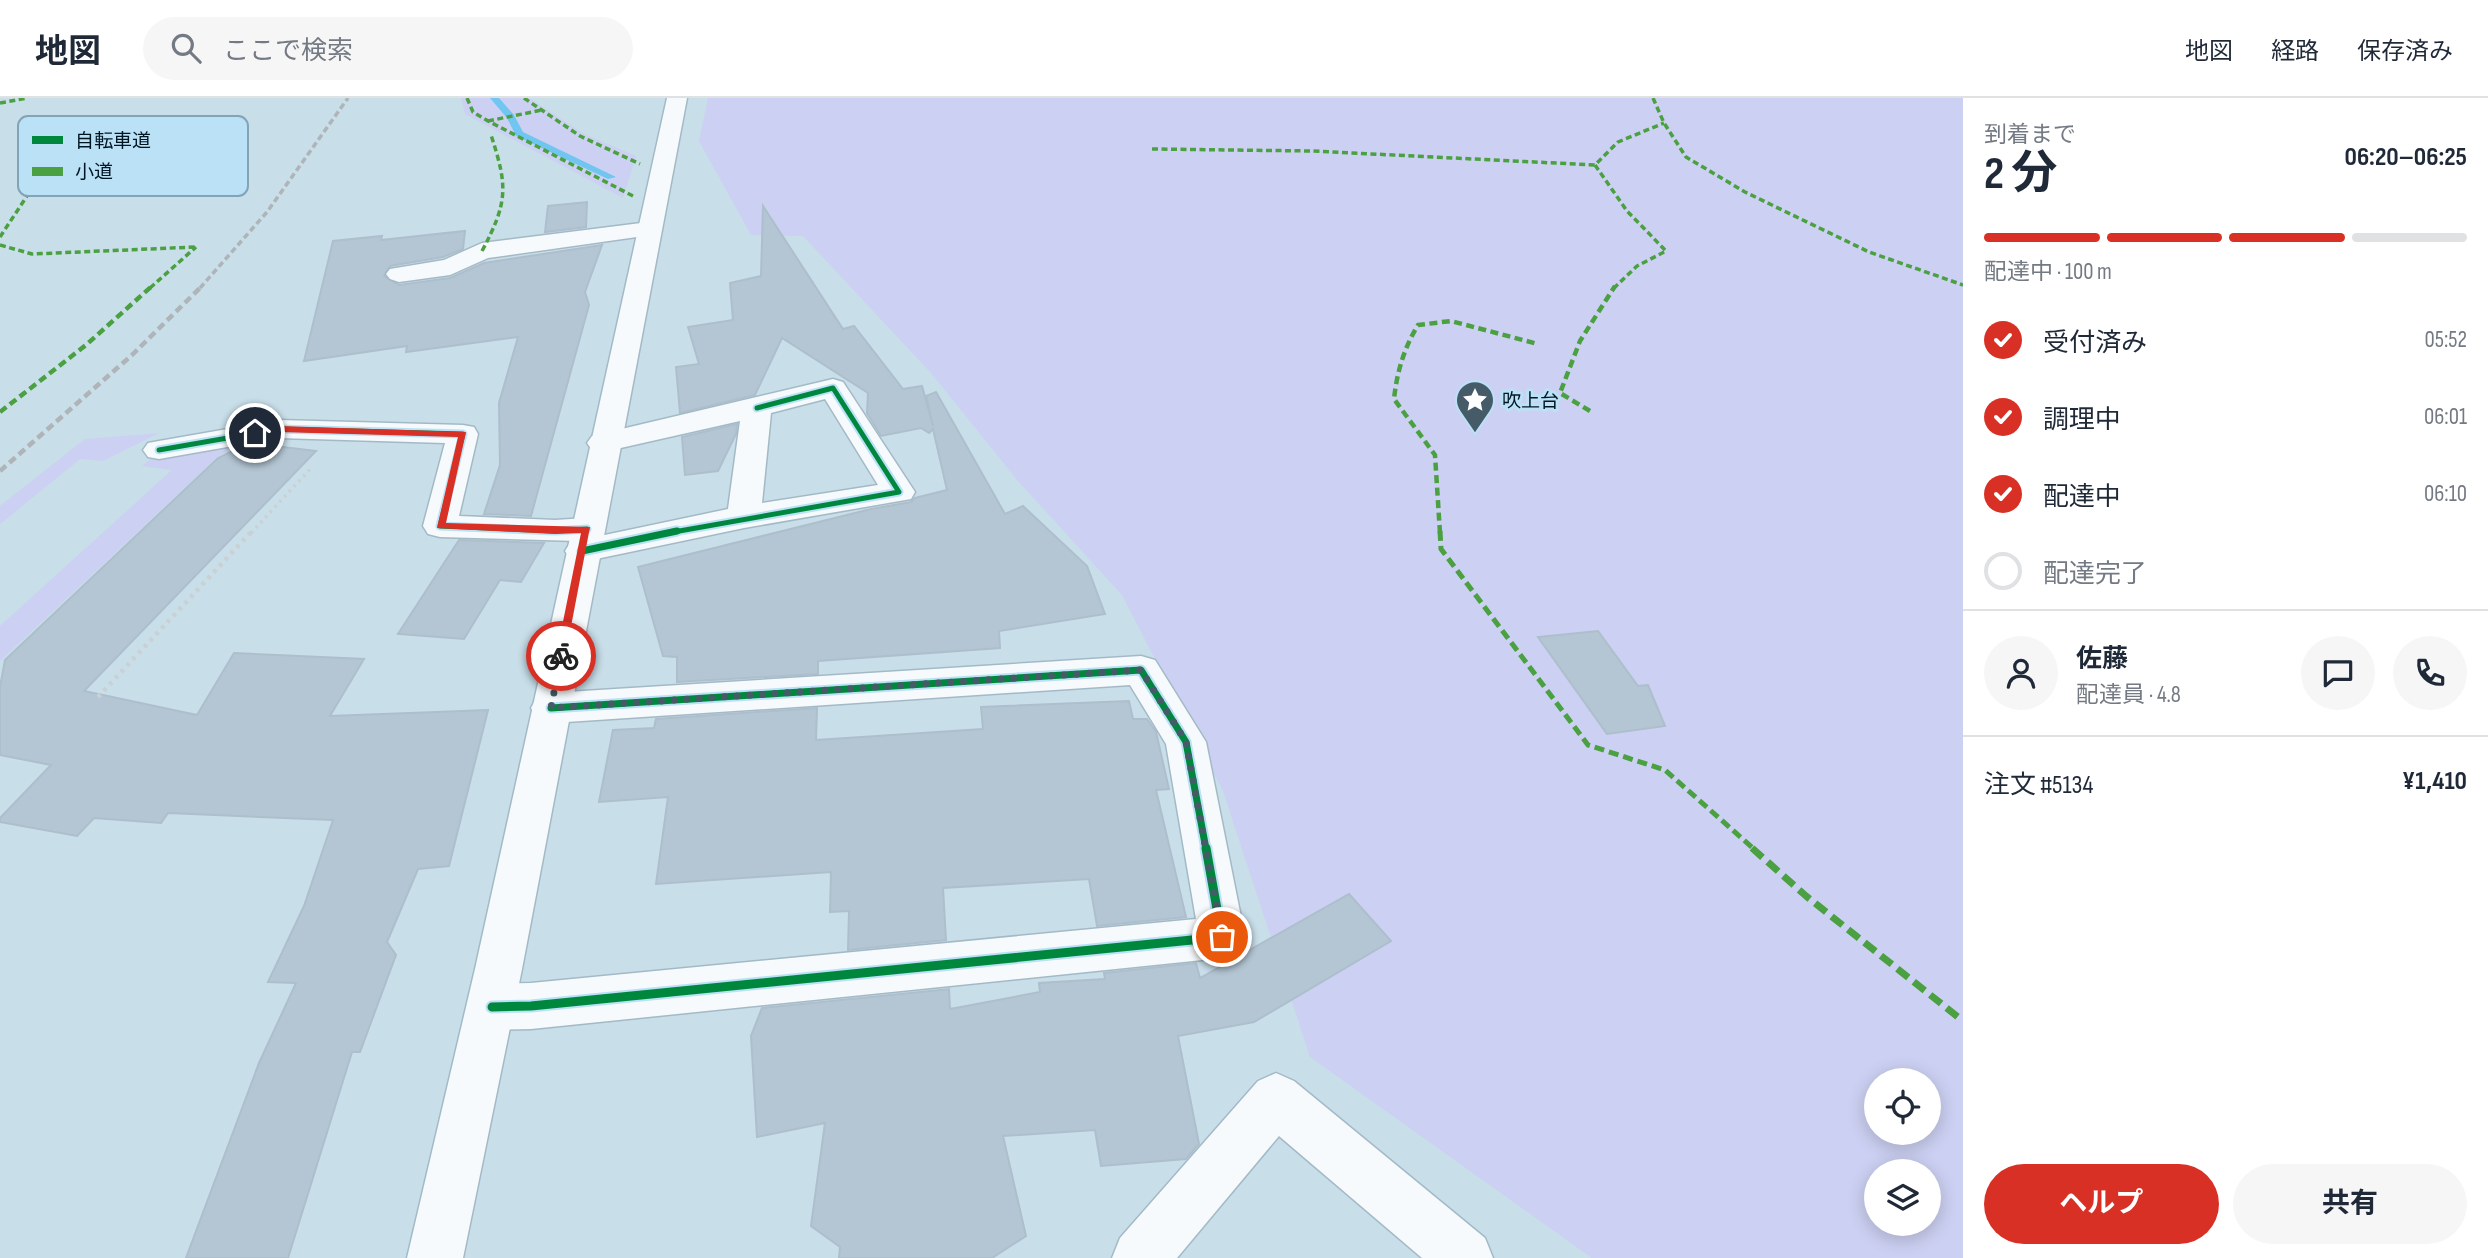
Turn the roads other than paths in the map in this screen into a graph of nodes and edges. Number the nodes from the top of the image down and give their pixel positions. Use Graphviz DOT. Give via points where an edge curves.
graph roads {
  1 [pos="677,98"];
  2 [pos="649,229"];
  3 [pos="399,275"];
  4 [pos="757,408"];
  5 [pos="603,443"];
  6 [pos="159,450"];
  7 [pos="744,517"];
  8 [pos="584,540"];
  9 [pos="551,708"];
  10 [pos="492,1007"];
  11 [pos="435,1258"];
  12 [pos="1140,1258"];
  13 [pos="1465,1258"];
  1 -- 2 [label="street"];
  2 -- 3 [label="street" via="482,251 450,267"];
  2 -- 5 [label="street"];
  4 -- 5 [label="street"];
  4 -- 7 [label="street"];
  4 -- 7 [label="street" via="833,388 899,492"];
  5 -- 8 [label="street"];
  6 -- 8 [label="street" via="279,429 463,434 440,526 555,531"];
  7 -- 8 [label="street"];
  8 -- 9 [label="street"];
  9 -- 10 [label="street"];
  9 -- 10 [label="street" via="1141,670 1186,742 1222,937"];
  10 -- 11 [label="street"];
  12 -- 13 [label="street" via="1276,1098"];
}
